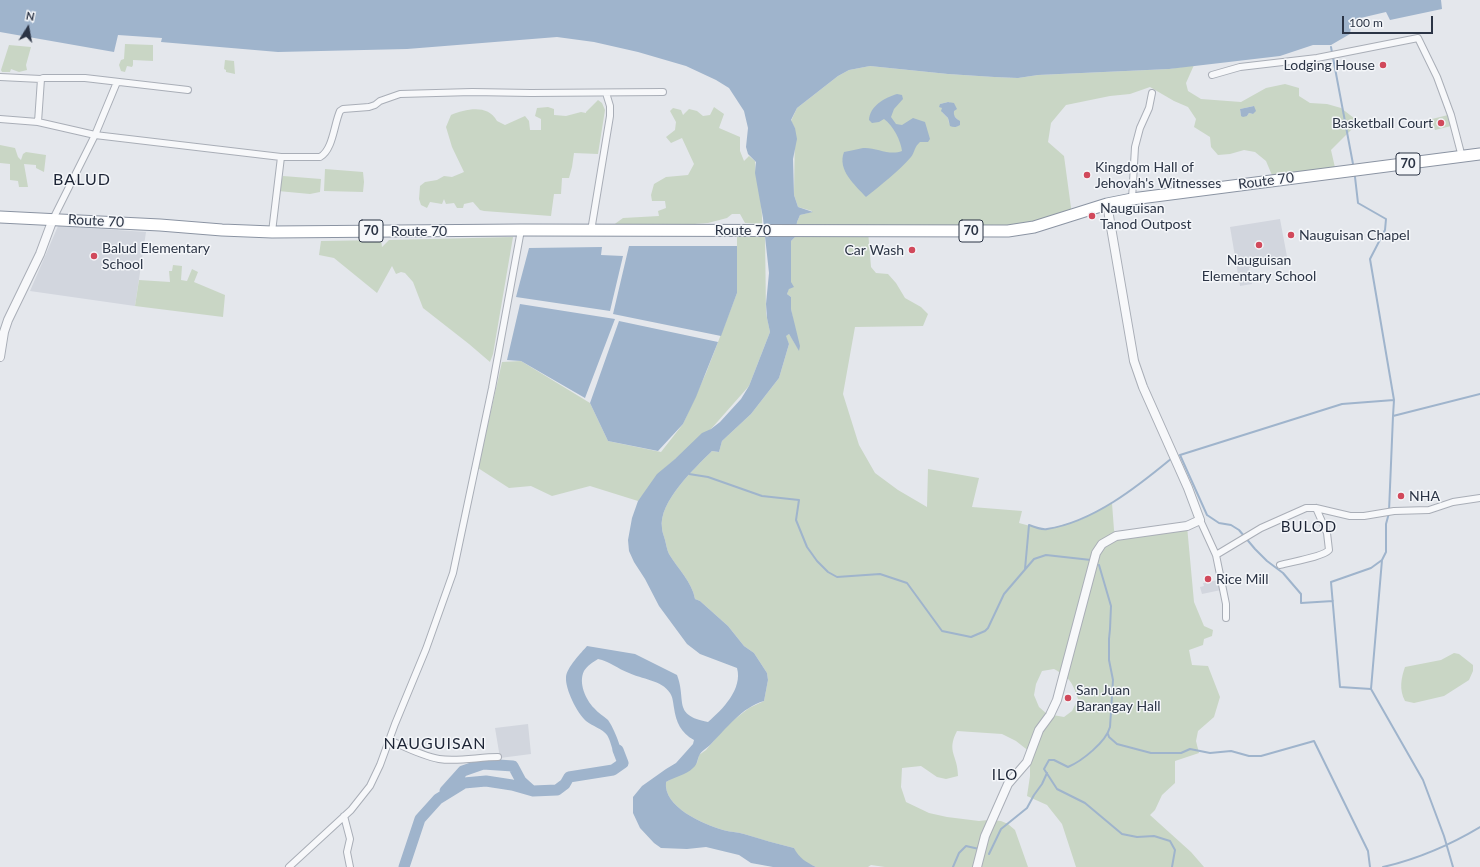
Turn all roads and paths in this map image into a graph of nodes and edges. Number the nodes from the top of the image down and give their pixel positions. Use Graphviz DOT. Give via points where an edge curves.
graph roads {
  1 [pos="1212,75"];
  2 [pos="0,77"];
  3 [pos="41,79"];
  4 [pos="117,82"];
  5 [pos="188,90"];
  6 [pos="663,92"];
  7 [pos="606,93"];
  8 [pos="1152,93"];
  9 [pos="0,119"];
  10 [pos="38,122"];
  11 [pos="95,135"];
  12 [pos="1480,154"];
  13 [pos="1462,156"];
  14 [pos="281,157"];
  15 [pos="1132,199"];
  16 [pos="1107,204"];
  17 [pos="0,217"];
  18 [pos="53,219"];
  19 [pos="521,230"];
  20 [pos="591,231"];
  21 [pos="272,232"];
  22 [pos="0,357"];
  23 [pos="1480,498"];
  24 [pos="1316,508"];
  25 [pos="1200,520"];
  26 [pos="1216,555"];
  27 [pos="1280,565"];
  28 [pos="1226,618"];
  29 [pos="389,740"];
  30 [pos="498,756"];
  31 [pos="344,816"];
  32 [pos="289,867"];
  33 [pos="350,867"];
  34 [pos="977,867"];
  1 -- 13 [label="street" via="1240,67 1333,54 1418,38 1451,115"];
  2 -- 3 [label="street"];
  3 -- 4 [label="street" via="85,78"];
  3 -- 10 [label="street"];
  4 -- 5 [label="street"];
  4 -- 11 [label="street"];
  6 -- 7 [label="street"];
  7 -- 14 [label="street" via="400,94 369,107 340,111 325,155"];
  7 -- 20 [label="street" via="610,116"];
  8 -- 15 [label="street" via="1135,147"];
  9 -- 10 [label="street"];
  10 -- 11 [label="street"];
  11 -- 14 [label="street"];
  11 -- 18 [label="street"];
  12 -- 13 [label="highway, Route 70 / 70"];
  13 -- 15 [label="highway, Route 70 / 70"];
  14 -- 21 [label="street"];
  15 -- 16 [label="highway, Route 70 / 70"];
  16 -- 20 [label="highway, Route 70 / 70" via="1034,227 1008,231"];
  16 -- 25 [label="street" via="1134,361"];
  17 -- 18 [label="highway, Route 70 / 70"];
  18 -- 21 [label="highway, Route 70 / 70"];
  18 -- 22 [label="street" via="40,254 8,320"];
  19 -- 20 [label="highway, Route 70 / 70"];
  19 -- 21 [label="highway, Route 70 / 70"];
  19 -- 29 [label="street" via="492,388 453,573"];
  23 -- 24 [label="street" via="1453,502 1429,510 1394,511 1364,516 1350,516"];
  24 -- 26 [label="street" via="1306,508 1261,528"];
  24 -- 27 [label="street" via="1327,534 1329,550"];
  25 -- 26 [label="street"];
  25 -- 34 [label="street" via="1187,526 1116,536 1102,544 1096,553 1057,700 1039,730 1027,762 1008,784 985,836"];
  26 -- 28 [label="street" via="1226,604"];
  29 -- 30 [label="street" via="439,759"];
  29 -- 31 [label="street" via="370,786"];
  31 -- 32 [label="street"];
  31 -- 33 [label="street" via="350,839 347,852"];
}
